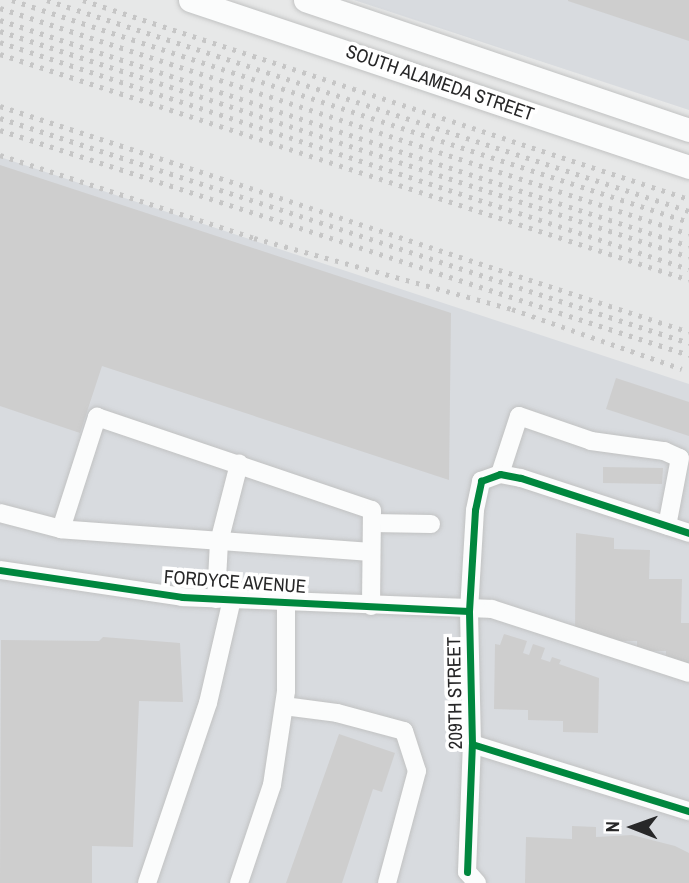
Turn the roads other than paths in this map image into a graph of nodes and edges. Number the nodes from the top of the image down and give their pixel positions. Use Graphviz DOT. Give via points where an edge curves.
graph roads {
  1 [pos="190,0"];
  2 [pos="305,0"];
  3 [pos="353,8"];
  4 [pos="340,49"];
  5 [pos="689,130"];
  6 [pos="689,167"];
  7 [pos="239,464"];
  8 [pos="495,475"];
  9 [pos="0,513"];
  10 [pos="372,523"];
  11 [pos="431,524"];
  12 [pos="667,526"];
  13 [pos="61,529"];
  14 [pos="689,533"];
  15 [pos="219,542"];
  16 [pos="371,552"];
  17 [pos="0,570"];
  18 [pos="224,599"];
  19 [pos="286,602"];
  20 [pos="371,606"];
  21 [pos="469,611"];
  22 [pos="689,673"];
  23 [pos="284,706"];
  24 [pos="472,744"];
  25 [pos="689,811"];
  26 [pos="472,878"];
  27 [pos="148,883"];
  28 [pos="239,883"];
  29 [pos="387,883"];
  1 -- 4 [label="main road, SOUTH ALAMEDA STREET"];
  2 -- 3 [label="main road, SOUTH ALAMEDA STREET"];
  3 -- 4 [label="main road"];
  3 -- 5 [label="main road, SOUTH ALAMEDA STREET"];
  4 -- 6 [label="main road, SOUTH ALAMEDA STREET"];
  7 -- 10 [label="street" via="372,510"];
  7 -- 13 [label="street" via="97,417"];
  7 -- 15 [label="street"];
  8 -- 12 [label="street"];
  8 -- 12 [label="street, 209TH STREET" via="519,416 591,441 664,452 680,458"];
  8 -- 21 [label="street, 209TH STREET" via="477,492"];
  9 -- 13 [label="street"];
  10 -- 11 [label="street"];
  10 -- 16 [label="street"];
  12 -- 14 [label="street"];
  13 -- 15 [label="street"];
  15 -- 16 [label="street"];
  15 -- 18 [label="street"];
  16 -- 20 [label="street"];
  17 -- 18 [label="street, FORDYCE AVENUE" via="66,583"];
  18 -- 19 [label="street, FORDYCE AVENUE"];
  18 -- 27 [label="street" via="208,703"];
  19 -- 20 [label="street, FORDYCE AVENUE"];
  19 -- 23 [label="street"];
  20 -- 21 [label="street, FORDYCE AVENUE"];
  21 -- 22 [label="street, FORDYCE AVENUE" via="492,609"];
  21 -- 24 [label="street, 209TH STREET"];
  23 -- 28 [label="street" via="272,785"];
  23 -- 29 [label="street" via="337,713 404,731 417,771"];
  24 -- 25 [label="street"];
  24 -- 26 [label="street, 209TH STREET"];
}
